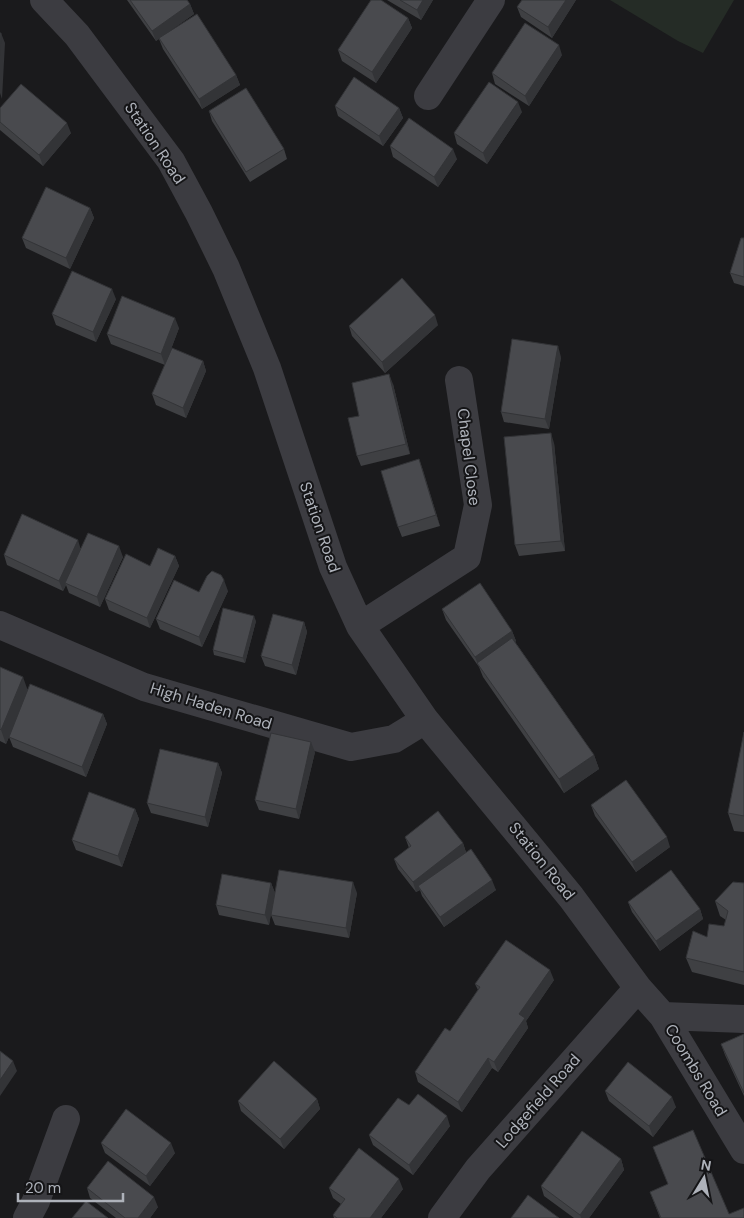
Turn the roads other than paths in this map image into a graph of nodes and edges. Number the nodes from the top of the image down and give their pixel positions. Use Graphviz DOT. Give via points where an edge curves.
graph roads {
  1 [pos="44,0"];
  2 [pos="492,0"];
  3 [pos="428,96"];
  4 [pos="459,380"];
  5 [pos="0,625"];
  6 [pos="360,626"];
  7 [pos="425,720"];
  8 [pos="638,988"];
  9 [pos="663,1016"];
  10 [pos="744,1019"];
  11 [pos="66,1119"];
  12 [pos="744,1150"];
  13 [pos="27,1218"];
  14 [pos="442,1218"];
  1 -- 6 [label="street, Station Road" via="77,35 171,161 199,213 226,268 267,368 332,567"];
  2 -- 3 [label="street"];
  4 -- 6 [label="street, Chapel Close" via="478,505 467,557"];
  5 -- 7 [label="street, High Haden Road" via="144,687 351,748 394,739"];
  6 -- 7 [label="street, Station Road"];
  7 -- 8 [label="street, Station Road" via="572,896"];
  8 -- 9 [label="street, Station Road"];
  8 -- 14 [label="street, Lodgefield Road" via="478,1170"];
  9 -- 10 [label="street"];
  9 -- 12 [label="street, Coombs Road"];
  11 -- 13 [label="street"];
}
